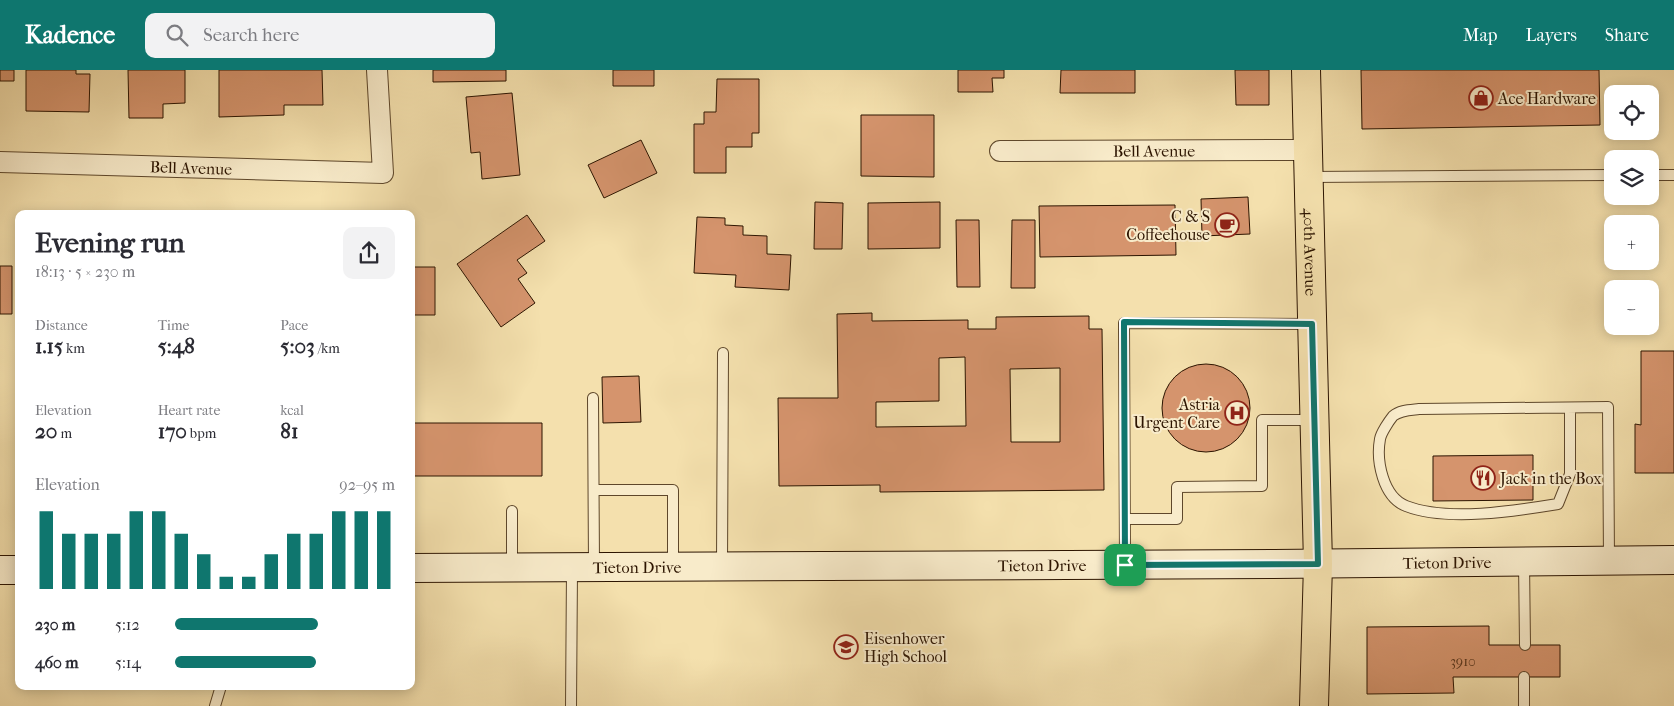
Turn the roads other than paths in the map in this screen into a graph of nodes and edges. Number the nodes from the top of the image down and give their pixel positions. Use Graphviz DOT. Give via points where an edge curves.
graph roads {
  1 [pos="376,70"];
  2 [pos="1306,70"];
  3 [pos="1000,151"];
  4 [pos="0,162"];
  5 [pos="1308,163"];
  6 [pos="1604,175"];
  7 [pos="1659,175"];
  8 [pos="1674,175"];
  9 [pos="1312,324"];
  10 [pos="723,354"];
  11 [pos="593,398"];
  12 [pos="1570,408"];
  13 [pos="1314,420"];
  14 [pos="594,490"];
  15 [pos="512,511"];
  16 [pos="1125,519"];
  17 [pos="1674,560"];
  18 [pos="1609,561"];
  19 [pos="1524,562"];
  20 [pos="1318,564"];
  21 [pos="1125,565"];
  22 [pos="583,567"];
  23 [pos="673,567"];
  24 [pos="722,567"];
  25 [pos="415,568"];
  26 [pos="512,568"];
  27 [pos="0,570"];
  28 [pos="15,570"];
  29 [pos="1524,646"];
  30 [pos="1524,677"];
  31 [pos="220,690"];
  32 [pos="215,706"];
  33 [pos="571,706"];
  34 [pos="1314,706"];
  35 [pos="1524,706"];
  1 -- 4 [label="street, Bell Avenue" via="383,173"];
  2 -- 5 [label="main road, 40th Avenue"];
  3 -- 5 [label="street, Bell Avenue"];
  5 -- 6 [label="lane"];
  5 -- 9 [label="main road, 40th Avenue"];
  7 -- 8 [label="lane"];
  9 -- 13 [label="main road, 40th Avenue"];
  9 -- 16 [label="lane" via="1124,322"];
  10 -- 24 [label="lane"];
  11 -- 14 [label="lane"];
  12 -- 12 [label="lane" via="1403,411 1394,416 1380,438 1379,464 1388,491 1404,505 1428,512 1504,512 1558,504 1570,474"];
  12 -- 18 [label="lane" via="1608,408"];
  13 -- 16 [label="lane" via="1262,420 1262,486 1177,486 1177,519"];
  13 -- 20 [label="main road, 40th Avenue"];
  14 -- 22 [label="lane"];
  14 -- 23 [label="lane" via="673,490"];
  15 -- 26 [label="lane"];
  16 -- 21 [label="lane"];
  17 -- 18 [label="main road, Tieton Drive"];
  18 -- 19 [label="main road, Tieton Drive"];
  19 -- 20 [label="main road, Tieton Drive"];
  19 -- 29 [label="lane"];
  20 -- 21 [label="main road, Tieton Drive"];
  20 -- 34 [label="main road, 40th Avenue"];
  21 -- 24 [label="main road, Tieton Drive"];
  22 -- 23 [label="main road, Tieton Drive"];
  22 -- 26 [label="main road, Tieton Drive"];
  22 -- 33 [label="lane"];
  23 -- 24 [label="main road, Tieton Drive"];
  25 -- 26 [label="main road, Tieton Drive"];
  27 -- 28 [label="main road"];
  30 -- 35 [label="lane"];
  31 -- 32 [label="lane"];
}
